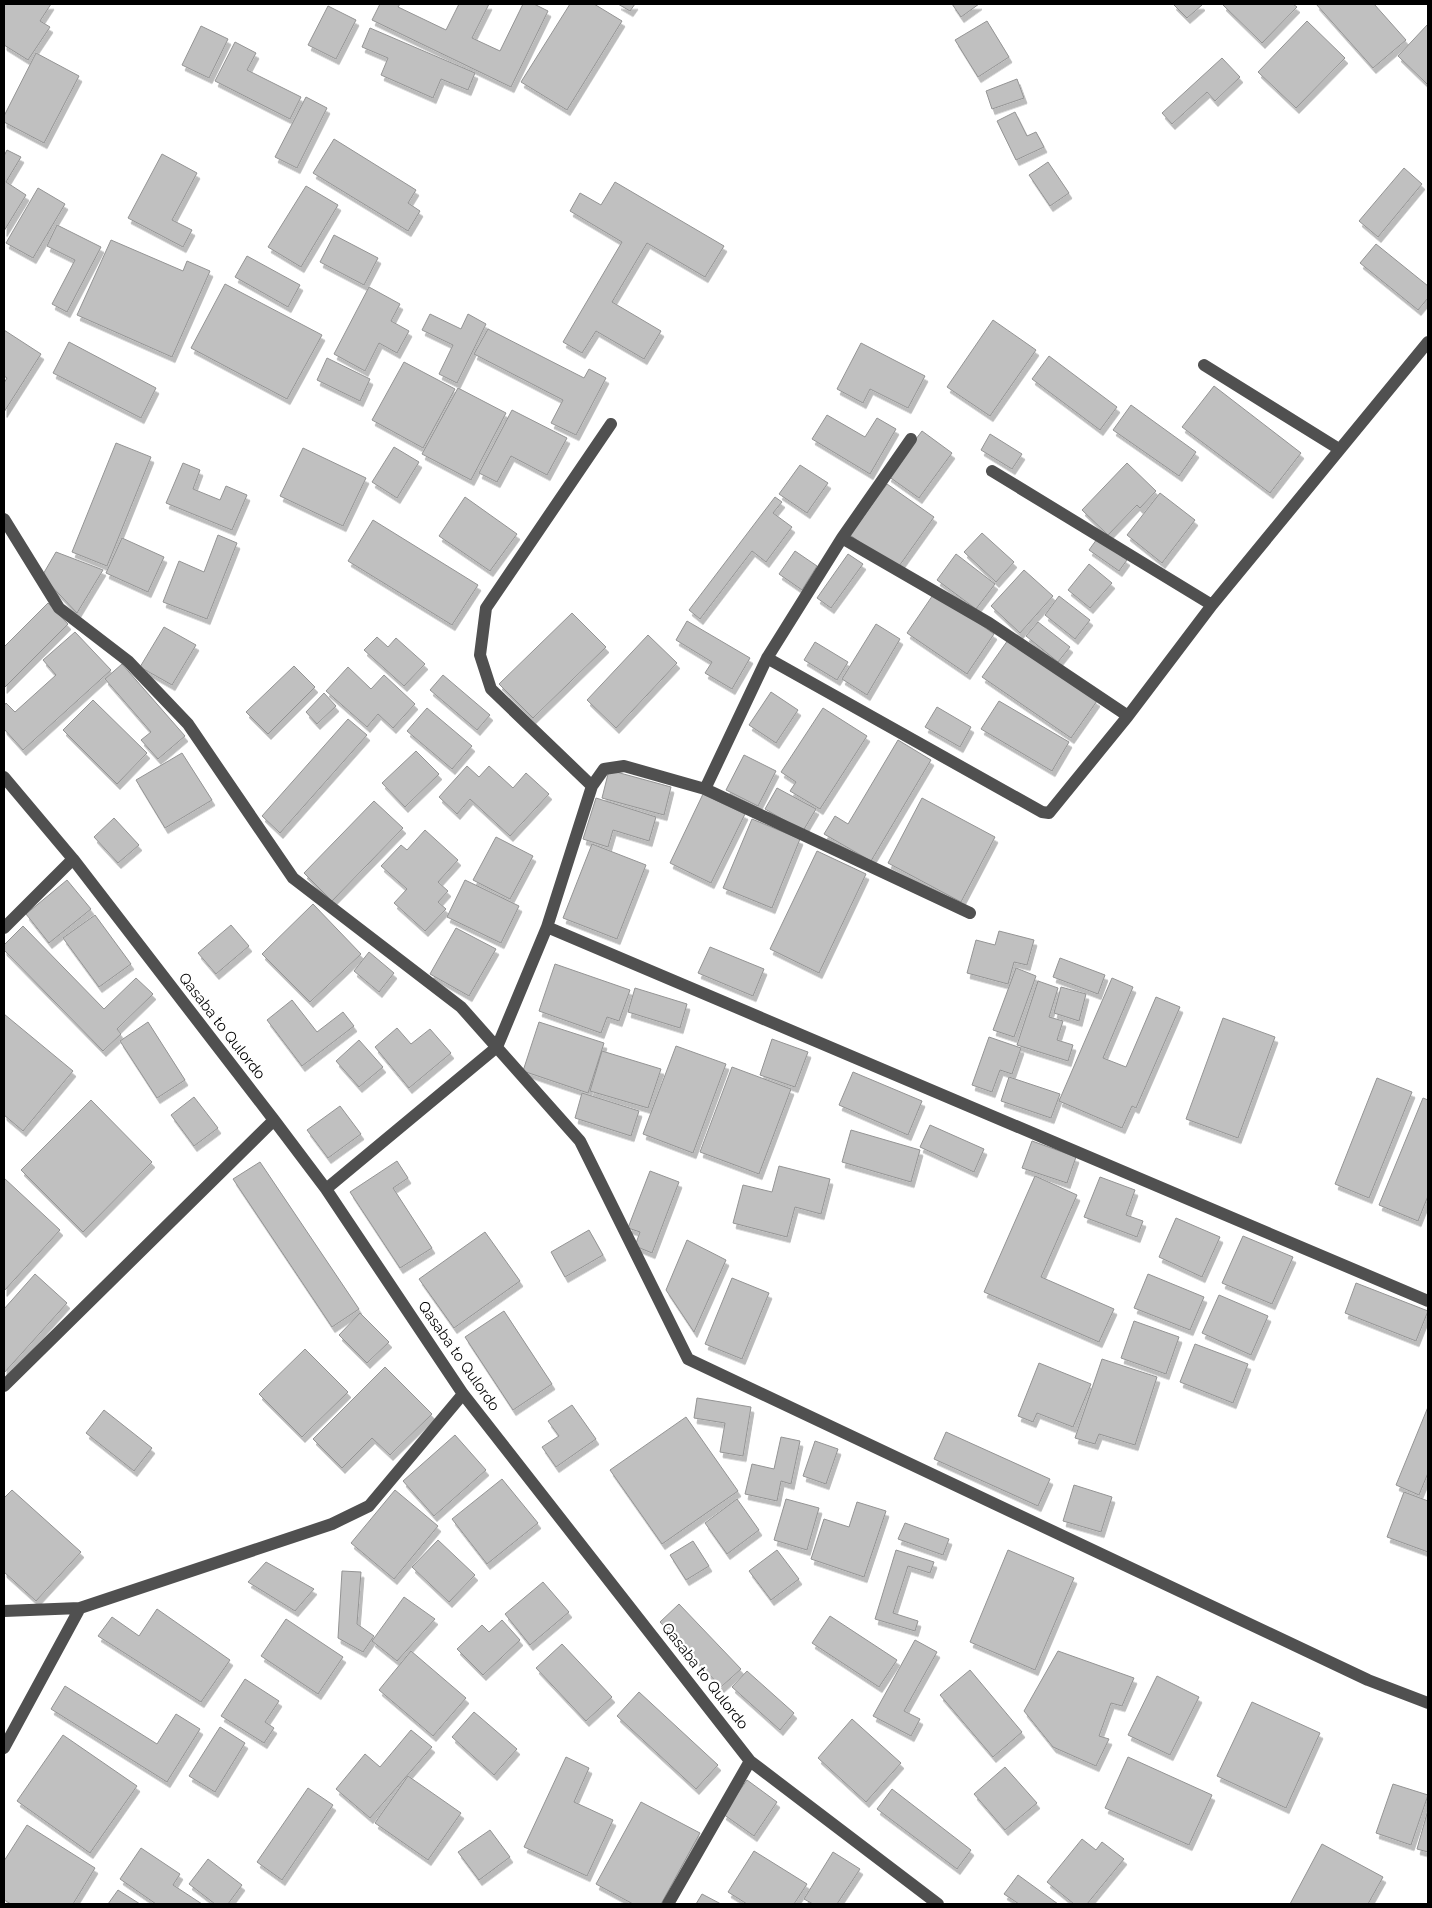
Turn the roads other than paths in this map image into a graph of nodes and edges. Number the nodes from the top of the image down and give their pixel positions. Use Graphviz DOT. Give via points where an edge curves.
graph roads {
  1 [pos="1428,342"];
  2 [pos="1204,365"];
  3 [pos="611,424"];
  4 [pos="911,439"];
  5 [pos="1339,449"];
  6 [pos="992,471"];
  7 [pos="4,520"];
  8 [pos="842,538"];
  9 [pos="1212,605"];
  10 [pos="767,658"];
  11 [pos="1128,716"];
  12 [pos="4,777"];
  13 [pos="592,786"];
  14 [pos="705,789"];
  15 [pos="73,859"];
  16 [pos="970,913"];
  17 [pos="548,927"];
  18 [pos="4,928"];
  19 [pos="497,1048"];
  20 [pos="274,1120"];
  21 [pos="326,1189"];
  22 [pos="1428,1301"];
  23 [pos="4,1386"];
  24 [pos="463,1394"];
  25 [pos="80,1608"];
  26 [pos="4,1611"];
  27 [pos="1428,1703"];
  28 [pos="4,1748"];
  29 [pos="750,1761"];
  30 [pos="668,1904"];
  31 [pos="938,1904"];
  1 -- 5 [label="street"];
  2 -- 5 [label="street"];
  3 -- 13 [label="street" via="486,608 480,655 491,688"];
  4 -- 8 [label="street"];
  5 -- 9 [label="street"];
  6 -- 9 [label="street"];
  7 -- 19 [label="street" via="59,608 128,661 188,724 292,878 461,1008"];
  8 -- 10 [label="street"];
  8 -- 11 [label="street" via="989,623"];
  9 -- 11 [label="street"];
  10 -- 11 [label="street" via="1042,812 1049,813"];
  10 -- 14 [label="street"];
  12 -- 15 [label="street, Qasaba to Qulordo"];
  13 -- 14 [label="street" via="604,769 624,766"];
  13 -- 17 [label="street"];
  14 -- 16 [label="street"];
  15 -- 18 [label="street"];
  15 -- 20 [label="street, Qasaba to Qulordo"];
  17 -- 19 [label="street"];
  17 -- 22 [label="street"];
  19 -- 21 [label="street"];
  19 -- 27 [label="street" via="580,1140 688,1359 1359,1676"];
  20 -- 21 [label="street, Qasaba to Qulordo"];
  20 -- 23 [label="street"];
  21 -- 24 [label="street, Qasaba to Qulordo"];
  24 -- 25 [label="street" via="369,1506 332,1524"];
  24 -- 29 [label="street, Qasaba to Qulordo"];
  25 -- 26 [label="street"];
  25 -- 28 [label="street"];
  29 -- 30 [label="street"];
  29 -- 31 [label="street, Qasaba to Qulordo"];
}
